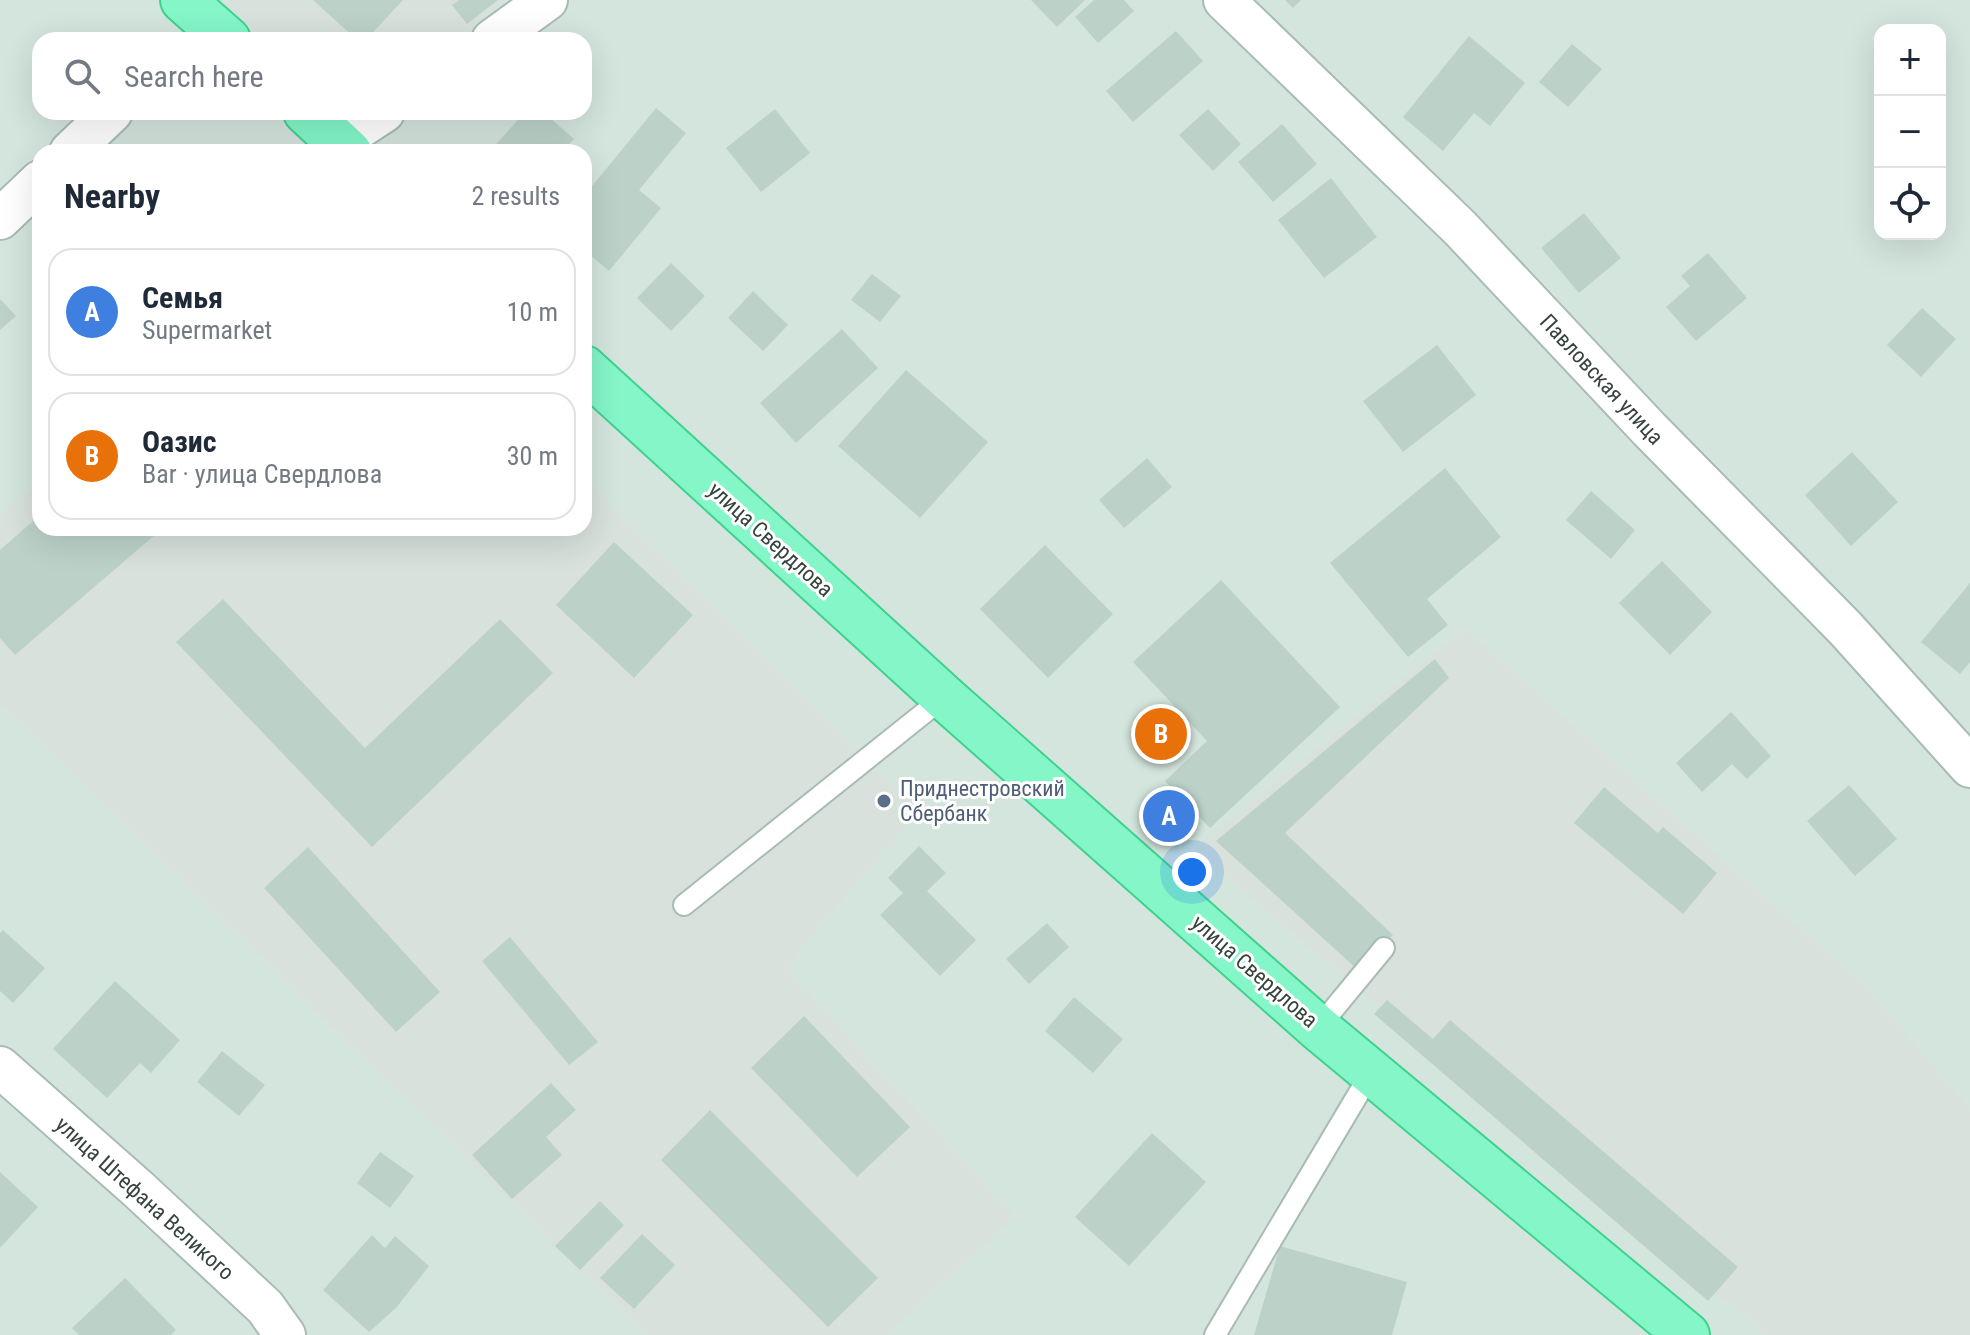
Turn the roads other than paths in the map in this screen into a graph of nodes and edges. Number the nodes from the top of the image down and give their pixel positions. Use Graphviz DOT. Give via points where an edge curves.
graph roads {
  1 [pos="547,0"];
  2 [pos="1224,0"];
  3 [pos="503,32"];
  4 [pos="104,120"];
  5 [pos="314,120"];
  6 [pos="375,120"];
  7 [pos="78,144"];
  8 [pos="340,144"];
  9 [pos="347,144"];
  10 [pos="32,189"];
  11 [pos="0,219"];
  12 [pos="592,375"];
  13 [pos="944,697"];
  14 [pos="1970,767"];
  15 [pos="684,905"];
  16 [pos="1384,948"];
  17 [pos="1318,1028"];
  18 [pos="0,1067"];
  19 [pos="1372,1071"];
  20 [pos="285,1335"];
  21 [pos="1215,1335"];
  22 [pos="1687,1335"];
  1 -- 3 [label="street"];
  2 -- 14 [label="street, Павловская улица" via="1460,228 1846,629"];
  4 -- 7 [label="street"];
  5 -- 8 [label="highway"];
  6 -- 9 [label="street"];
  10 -- 11 [label="street"];
  12 -- 13 [label="highway, улица Свердлова"];
  13 -- 15 [label="lane"];
  13 -- 17 [label="highway, улица Свердлова"];
  16 -- 17 [label="lane"];
  17 -- 19 [label="highway, улица Свердлова"];
  18 -- 20 [label="street, улица Штефана Великого" via="265,1307"];
  19 -- 21 [label="lane"];
  19 -- 22 [label="highway, улица Свердлова"];
}
